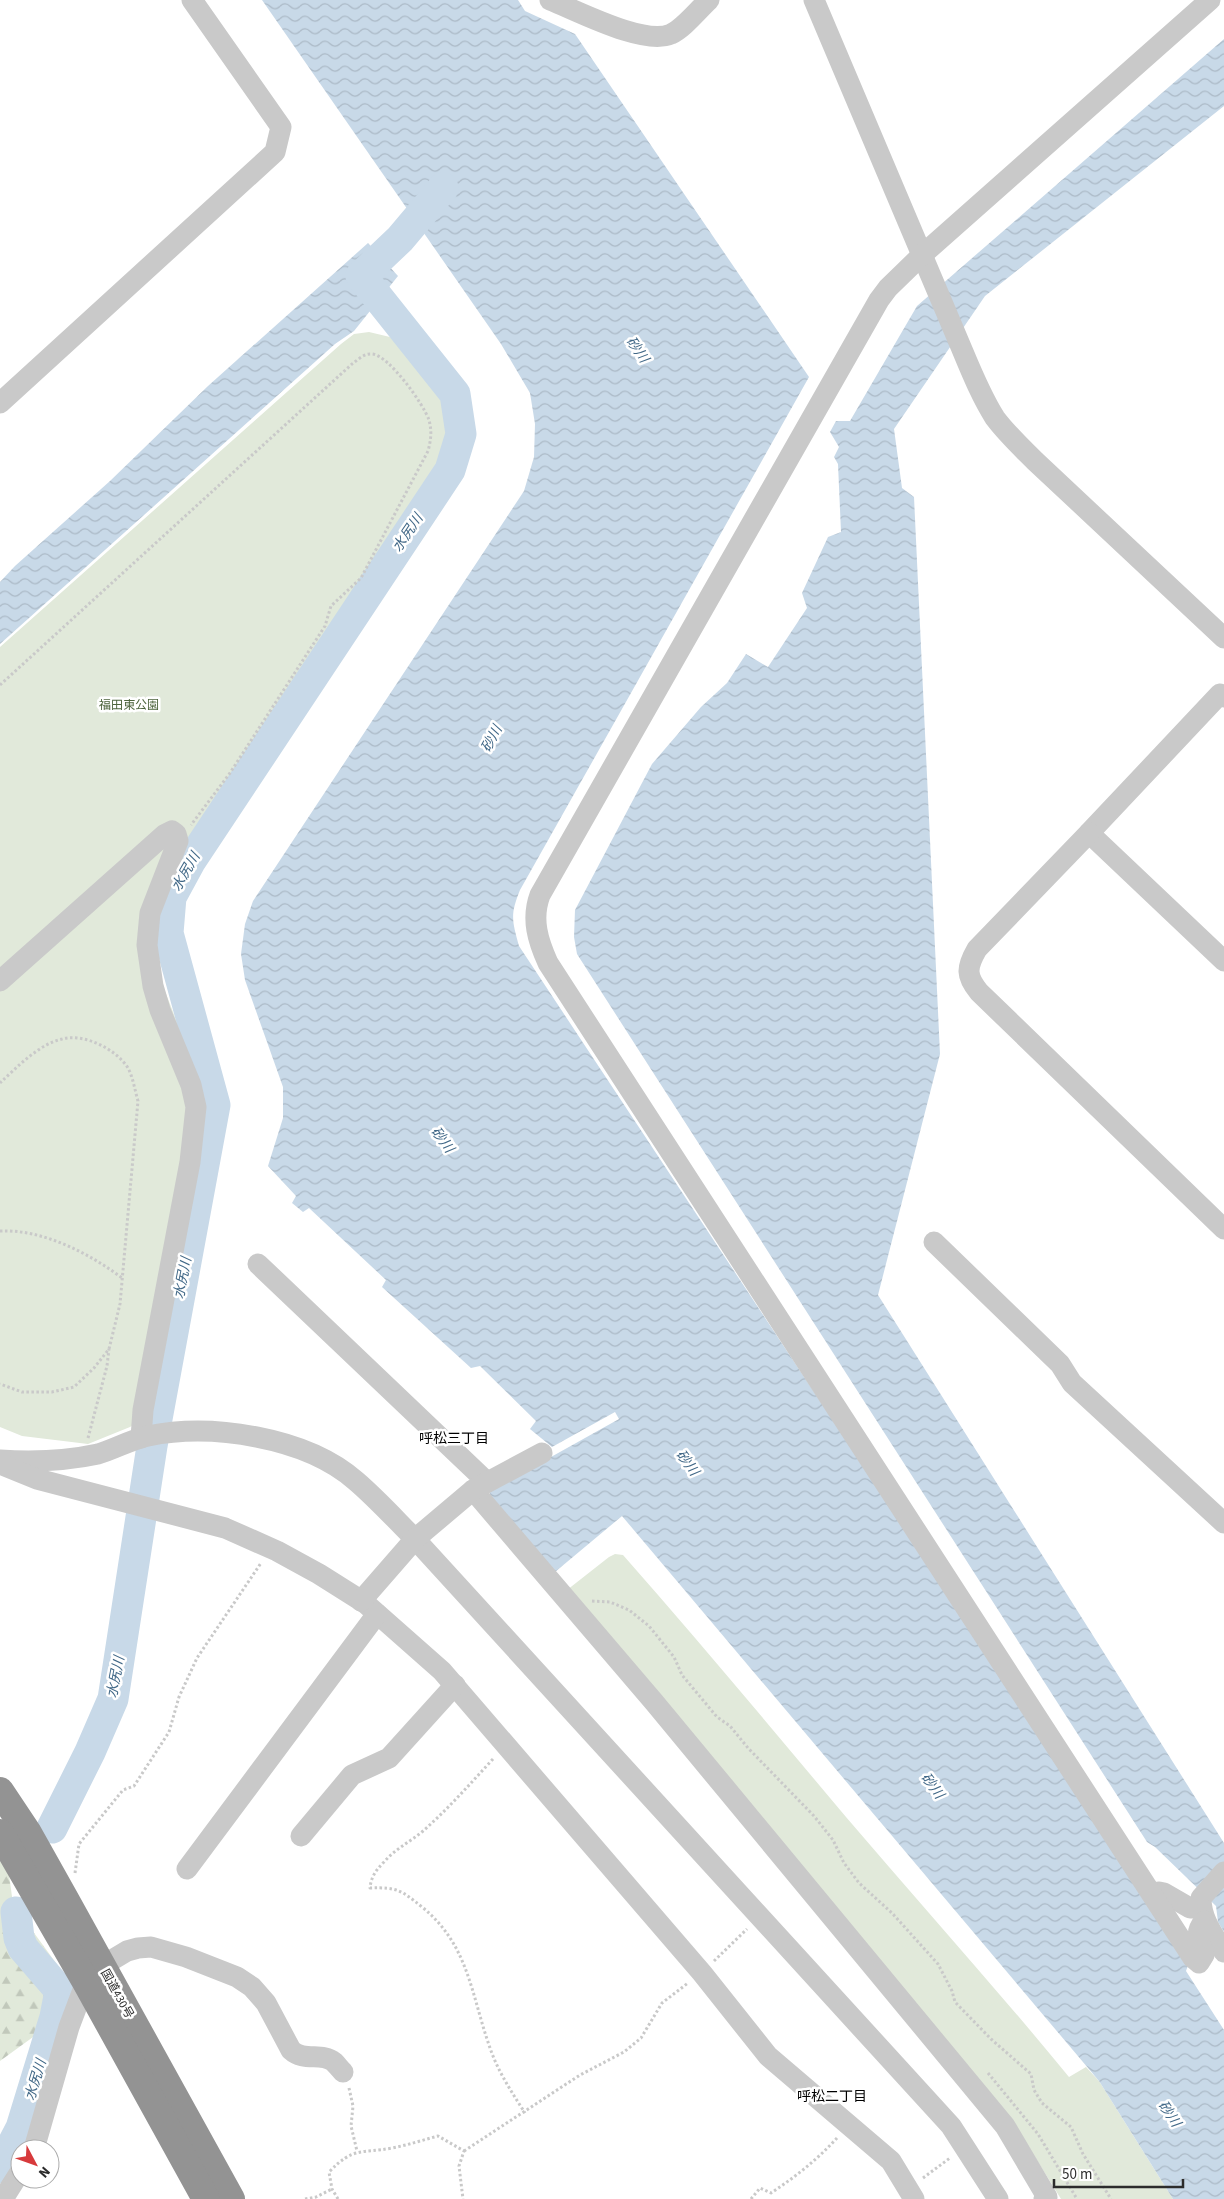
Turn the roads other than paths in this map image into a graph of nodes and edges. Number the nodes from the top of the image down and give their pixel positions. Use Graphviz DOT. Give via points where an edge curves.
graph roads {
  1 [pos="192,0"];
  2 [pos="550,0"];
  3 [pos="709,0"];
  4 [pos="814,0"];
  5 [pos="1210,0"];
  6 [pos="924,261"];
  7 [pos="0,402"];
  8 [pos="1224,638"];
  9 [pos="1224,697"];
  10 [pos="1089,834"];
  11 [pos="1224,961"];
  12 [pos="0,981"];
  13 [pos="1224,1229"];
  14 [pos="934,1242"];
  15 [pos="258,1264"];
  16 [pos="151,1436"];
  17 [pos="542,1453"];
  18 [pos="0,1462"];
  19 [pos="480,1486"];
  20 [pos="1224,1523"];
  21 [pos="415,1539"];
  22 [pos="369,1608"];
  23 [pos="454,1685"];
  24 [pos="0,1791"];
  25 [pos="0,1833"];
  26 [pos="301,1836"];
  27 [pos="187,1868"];
  28 [pos="1224,1872"];
  29 [pos="1153,1896"];
  30 [pos="1202,1909"];
  31 [pos="1224,1952"];
  32 [pos="94,1974"];
  33 [pos="343,2072"];
  34 [pos="37,2139"];
  35 [pos="10,2188"];
  36 [pos="911,2194"];
  37 [pos="3,2199"];
  38 [pos="206,2199"];
  39 [pos="231,2199"];
  40 [pos="998,2199"];
  41 [pos="1044,2199"];
  1 -- 7 [label="street" via="281,128 275,152"];
  2 -- 3 [label="street" via="631,33 657,38 673,34"];
  4 -- 6 [label="street"];
  5 -- 6 [label="street"];
  6 -- 8 [label="street" via="985,401 1013,439"];
  6 -- 29 [label="street" via="892,284 879,300 540,895 535,924 548,964"];
  9 -- 10 [label="street" via="1220,694"];
  10 -- 11 [label="street"];
  10 -- 13 [label="street" via="977,950 970,962 970,980"];
  12 -- 16 [label="street" via="164,835 172,831 176,834 178,841 150,913 147,945 160,1010 188,1077 196,1107 190,1162 143,1410"];
  14 -- 20 [label="street" via="1060,1364 1072,1383"];
  15 -- 19 [label="street"];
  16 -- 18 [label="street" via="98,1454 38,1462"];
  16 -- 21 [label="street" via="239,1434 283,1442 316,1455 355,1480"];
  17 -- 19 [label="street"];
  18 -- 22 [label="street" via="37,1479 225,1528 272,1548 319,1574"];
  19 -- 21 [label="street"];
  19 -- 41 [label="street" via="1005,2126 1048,2197"];
  21 -- 22 [label="street"];
  21 -- 40 [label="street" via="951,2126"];
  22 -- 23 [label="street"];
  22 -- 27 [label="street"];
  23 -- 26 [label="street" via="389,1758 352,1775"];
  23 -- 36 [label="street" via="702,1973 768,2056 891,2161"];
  24 -- 32 [label="highway, 国道430号" via="66,1899"];
  25 -- 32 [label="highway, 国道430号"];
  28 -- 30 [label="street"];
  29 -- 30 [label="street" via="1164,1893 1190,1908"];
  29 -- 30 [label="street" via="1199,1964 1204,1955 1198,1936"];
  30 -- 31 [label="street"];
  32 -- 33 [label="street" via="127,1951 151,1948 186,1957 237,1977 252,1987 266,2003 296,2055 325,2058"];
  32 -- 34 [label="street" via="69,2026"];
  32 -- 38 [label="highway, 国道430号"];
  32 -- 39 [label="highway, 国道430号"];
  35 -- 37 [label="street"];
}
